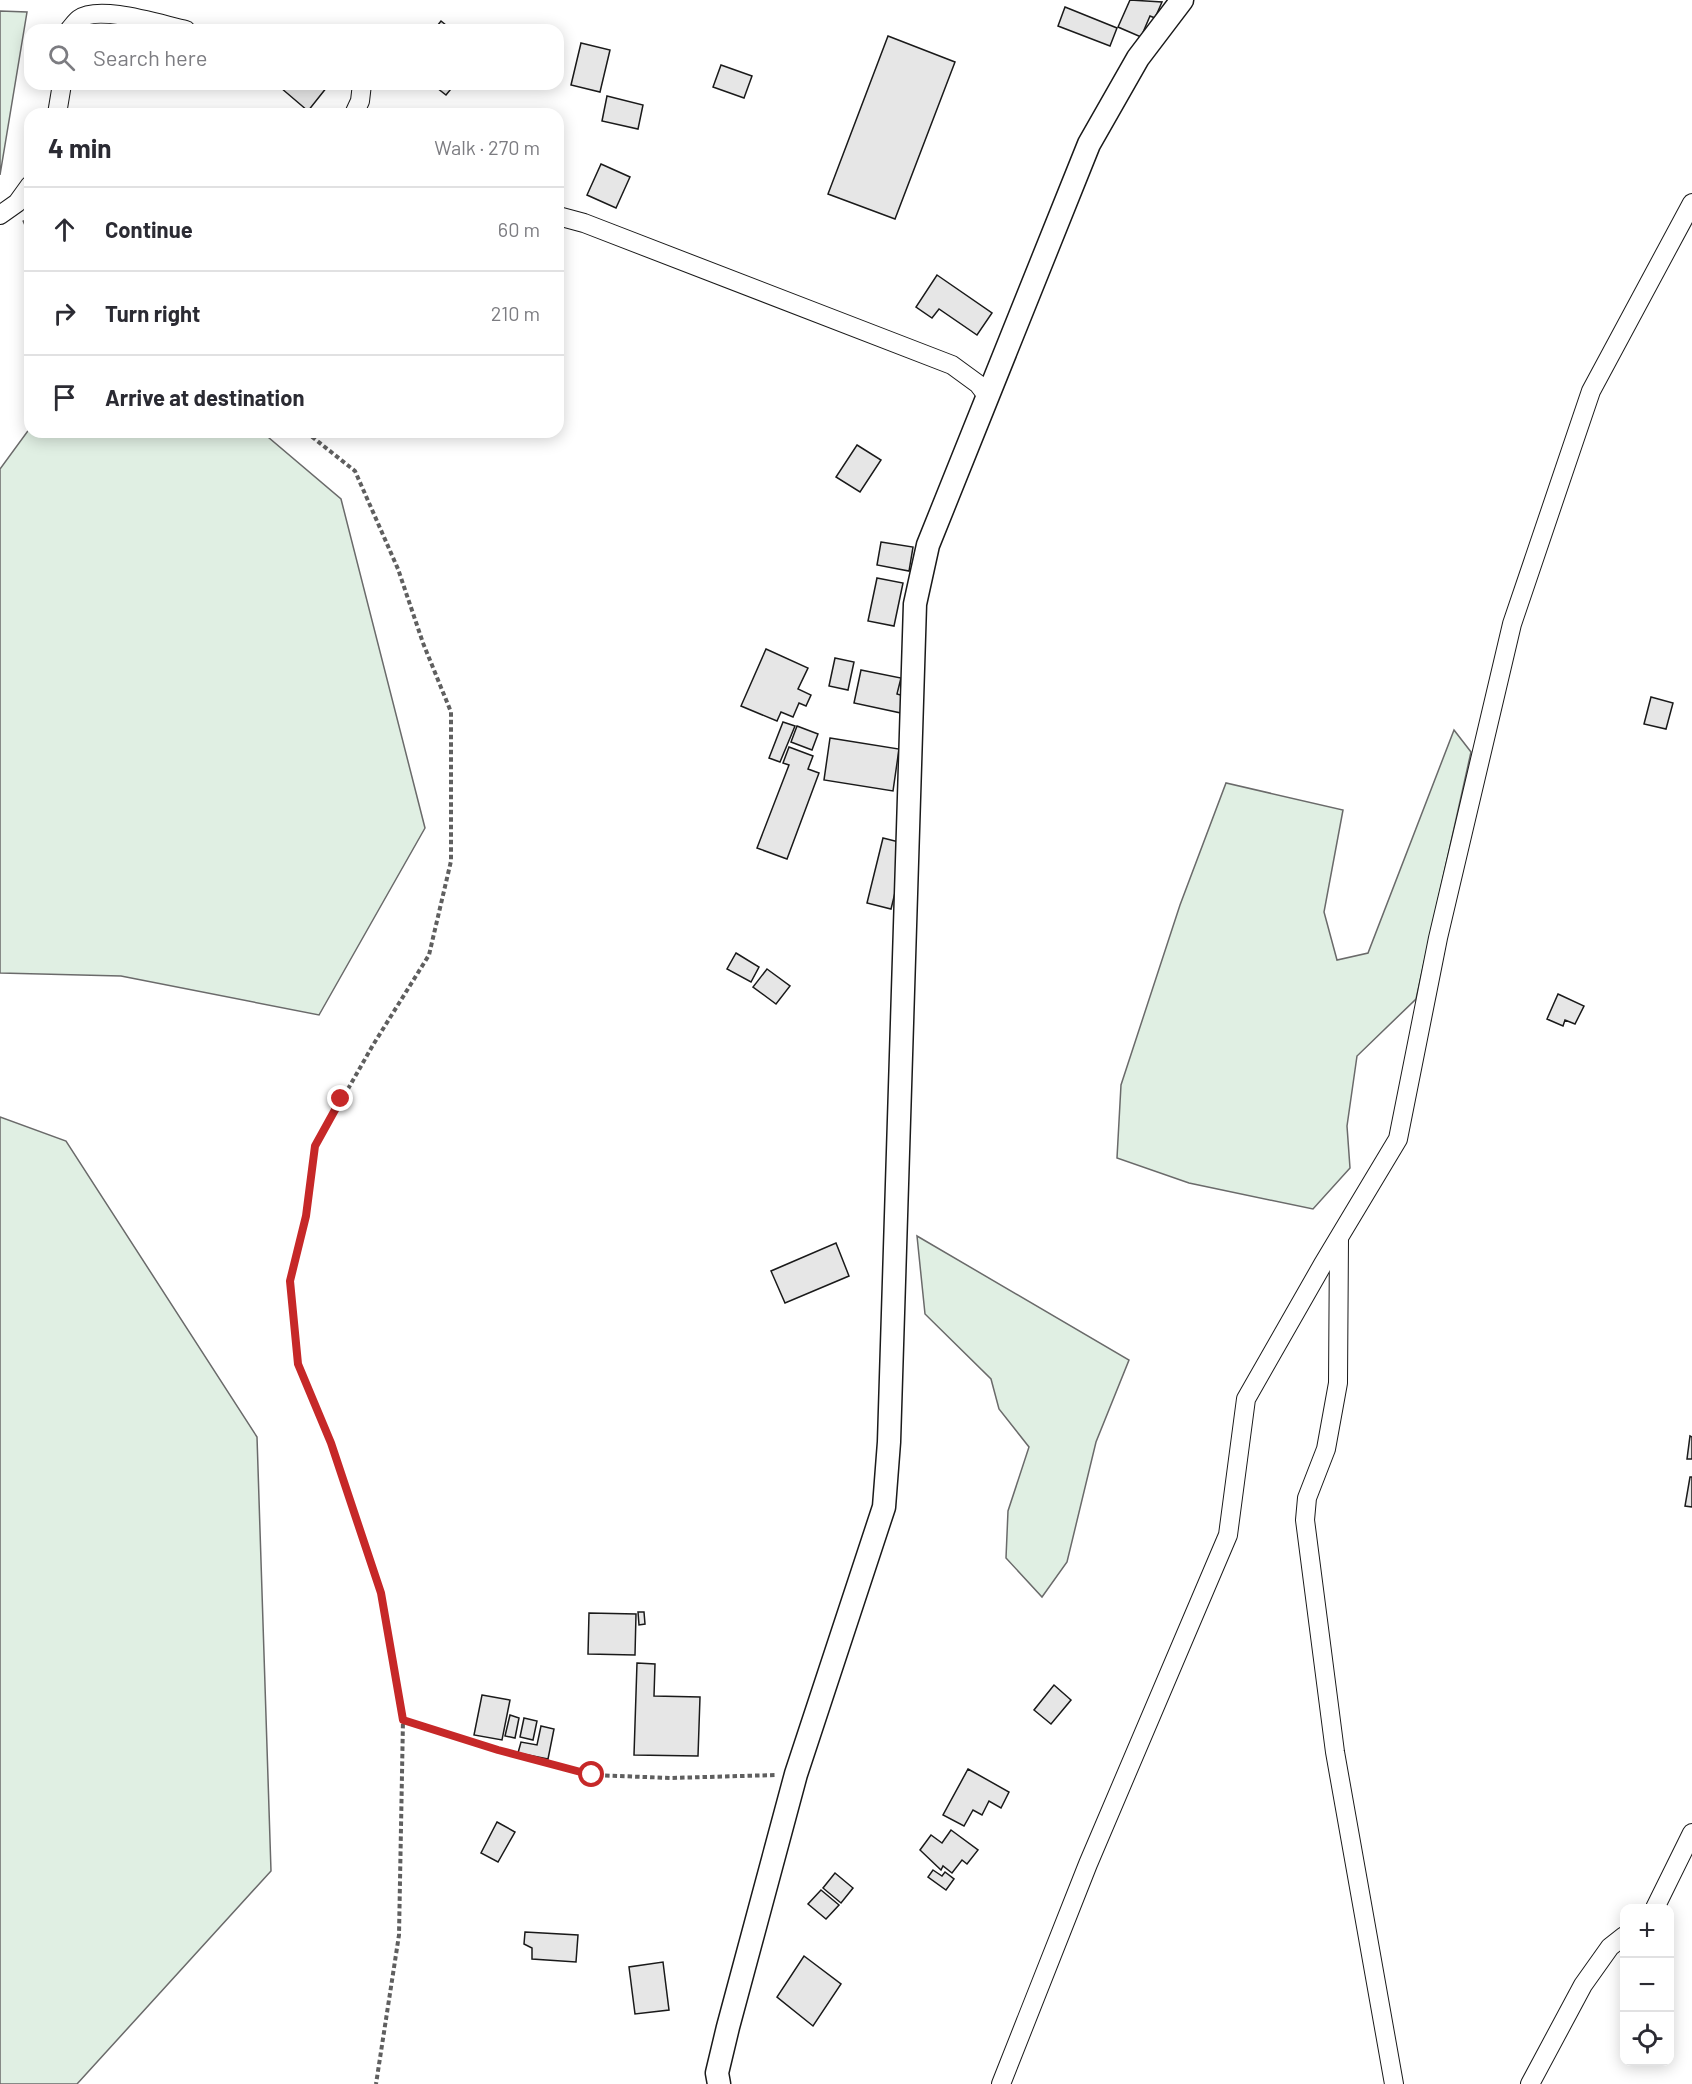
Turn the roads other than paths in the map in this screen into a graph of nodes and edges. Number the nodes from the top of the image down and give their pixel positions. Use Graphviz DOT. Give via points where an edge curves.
graph roads {
  1 [pos="1182,0"];
  2 [pos="74,24"];
  3 [pos="160,24"];
  4 [pos="61,90"];
  5 [pos="361,90"];
  6 [pos="58,108"];
  7 [pos="357,108"];
  8 [pos="24,193"];
  9 [pos="1692,203"];
  10 [pos="0,215"];
  11 [pos="564,218"];
  12 [pos="988,397"];
  13 [pos="1339,1237"];
  14 [pos="1692,1833"];
  15 [pos="1657,1904"];
  16 [pos="1620,1939"];
  17 [pos="719,2084"];
  18 [pos="1000,2084"];
  19 [pos="1394,2084"];
  20 [pos="1530,2084"];
  1 -- 12 [label="street" via="1138,58 1089,144"];
  2 -- 3 [label="street" via="94,14"];
  4 -- 6 [label="street"];
  5 -- 7 [label="street"];
  8 -- 10 [label="street"];
  9 -- 13 [label="street" via="1587,402 1512,624 1438,938 1398,1139"];
  11 -- 12 [label="street" via="952,365 978,384"];
  12 -- 17 [label="street" via="928,545 915,604 890,1431 884,1507 796,1774 728,2027 717,2073"];
  13 -- 18 [label="street" via="1246,1399 1227,1535"];
  13 -- 19 [label="street" via="1338,1383 1326,1449 1307,1498 1305,1520 1335,1752"];
  14 -- 15 [label="street"];
  16 -- 20 [label="street" via="1583,1985"];
}
